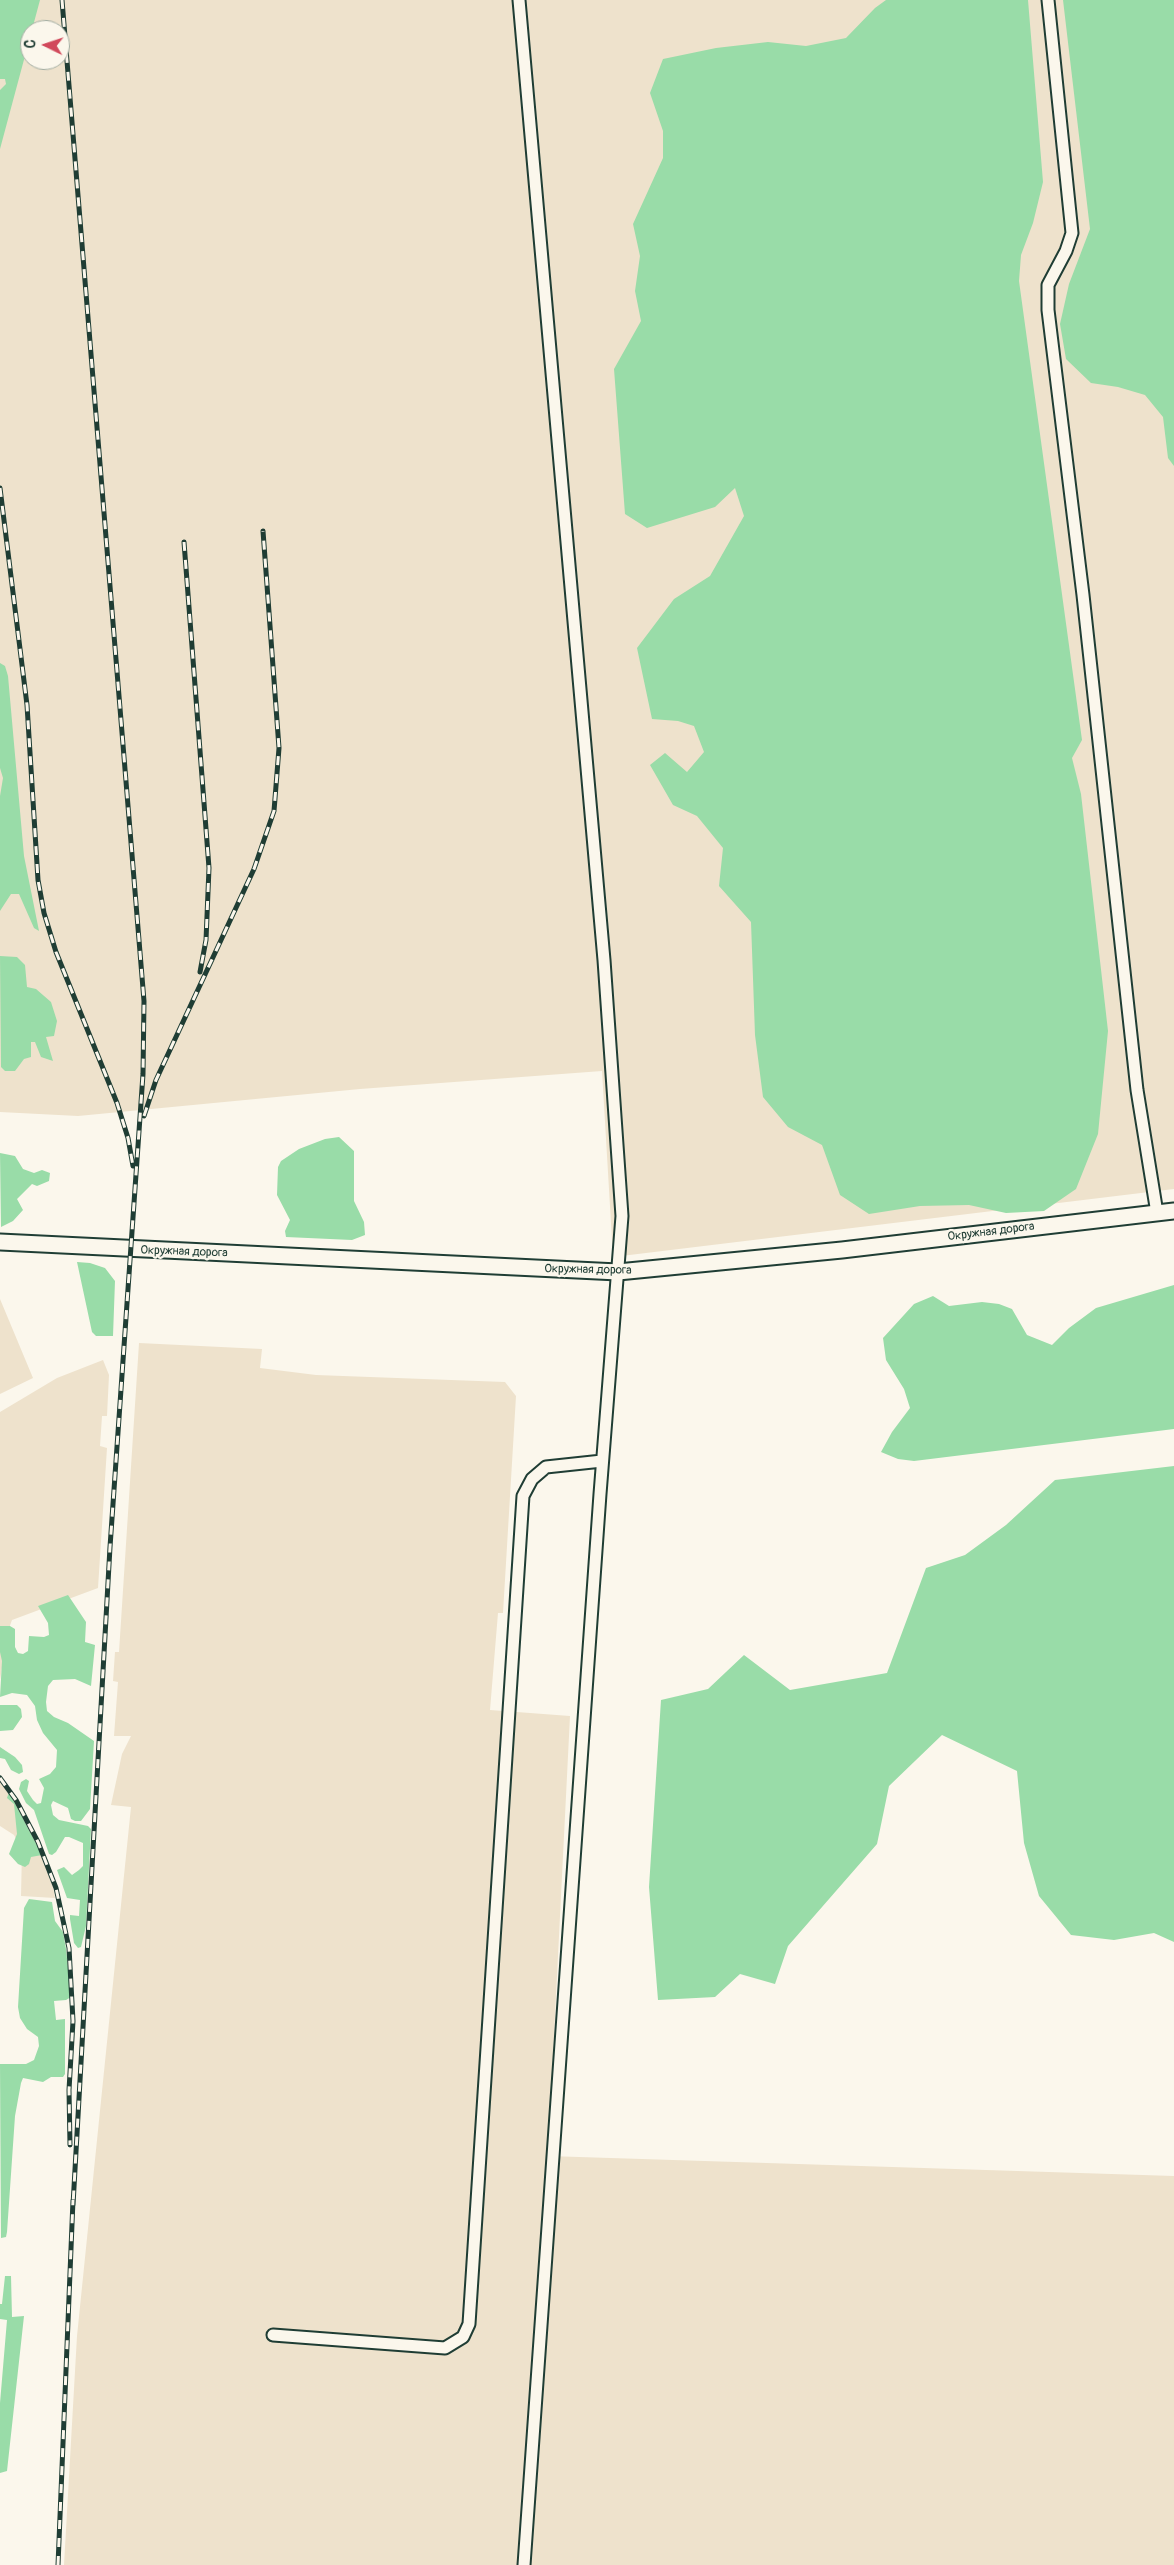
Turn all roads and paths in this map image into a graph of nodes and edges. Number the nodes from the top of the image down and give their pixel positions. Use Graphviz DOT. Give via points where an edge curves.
graph roads {
  1 [pos="520,0"];
  2 [pos="1048,0"];
  3 [pos="1174,1211"];
  4 [pos="1158,1213"];
  5 [pos="0,1242"];
  6 [pos="618,1272"];
  7 [pos="602,1461"];
  8 [pos="273,2335"];
  9 [pos="524,2565"];
  1 -- 6 [label="street" via="618,1144 622,1216"];
  2 -- 4 [label="street" via="1072,233 1048,285 1048,310 1084,605 1136,1090"];
  3 -- 4 [label="main road, Окружная дорога"];
  4 -- 6 [label="main road, Окружная дорога"];
  5 -- 6 [label="main road, Окружная дорога"];
  6 -- 7 [label="street"];
  7 -- 8 [label="street" via="546,1467 532,1479 523,1496 469,2324 463,2337 445,2348"];
  7 -- 9 [label="street"];
}
